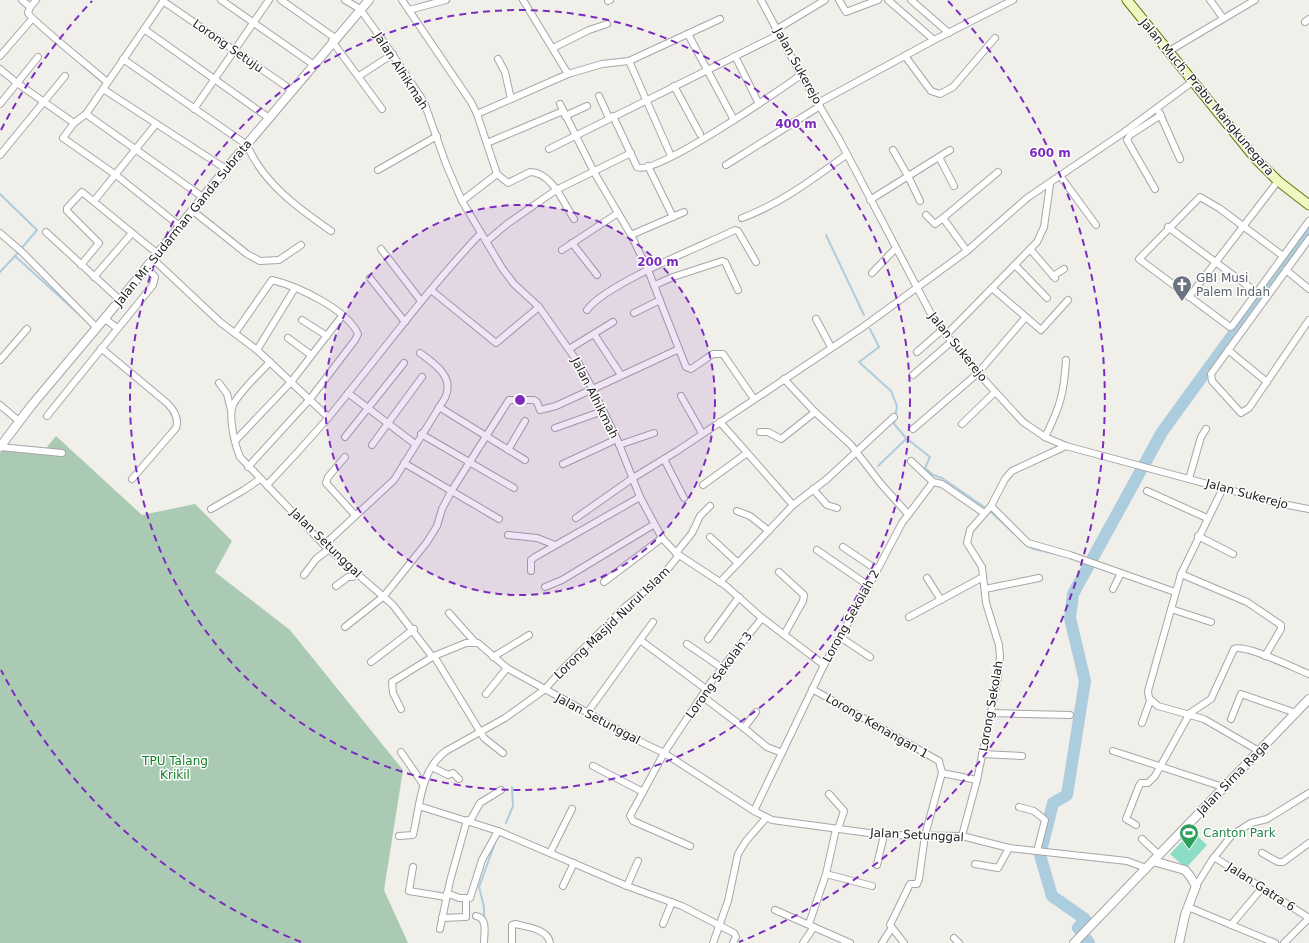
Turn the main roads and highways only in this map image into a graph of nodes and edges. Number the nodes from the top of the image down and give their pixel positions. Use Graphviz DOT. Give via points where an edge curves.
graph roads {
  1 [pos="1126,0"];
  2 [pos="1309,205"];
  1 -- 2 [label="main road, Jalan Much. Prabu Mangkunegara" via="1255,158 1278,181"];
}
